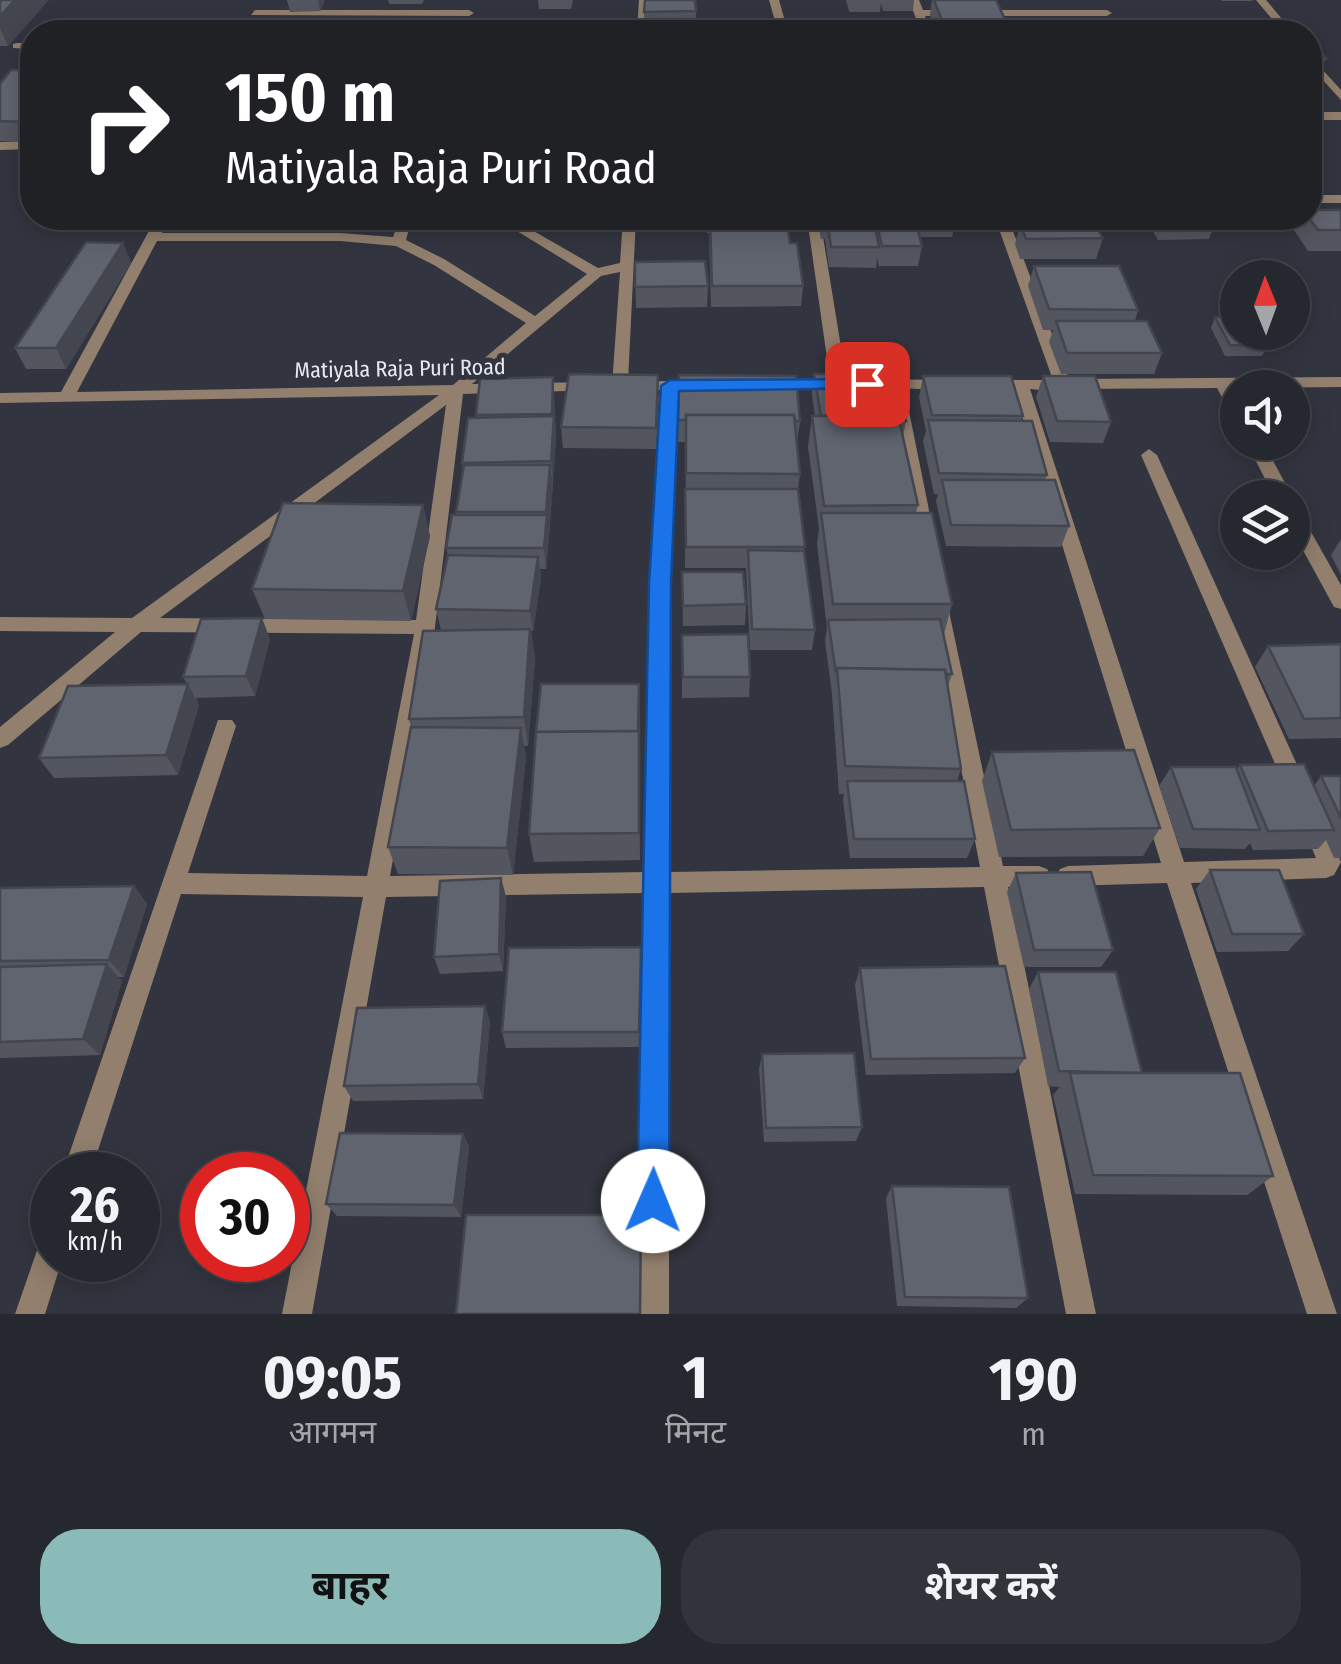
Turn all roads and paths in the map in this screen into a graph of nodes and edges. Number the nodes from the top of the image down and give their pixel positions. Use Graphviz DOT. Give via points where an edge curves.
graph roads {
  1 [pos="263,0"];
  2 [pos="473,0"];
  3 [pos="914,0"];
  4 [pos="1261,0"];
  5 [pos="255,13"];
  6 [pos="1107,13"];
  7 [pos="919,14"];
  8 [pos="253,20"];
  9 [pos="921,20"];
  10 [pos="1278,20"];
  11 [pos="1322,74"];
  12 [pos="1341,97"];
  13 [pos="156,230"];
  14 [pos="402,230"];
  15 [pos="523,230"];
  16 [pos="630,230"];
  17 [pos="815,230"];
  18 [pos="1005,230"];
  19 [pos="153,236"];
  20 [pos="398,242"];
  21 [pos="628,266"];
  22 [pos="596,273"];
  23 [pos="536,323"];
  24 [pos="1310,382"];
  25 [pos="1341,382"];
  26 [pos="1220,383"];
  27 [pos="839,384"];
  28 [pos="726,385"];
  29 [pos="745,385"];
  30 [pos="895,385"];
  31 [pos="620,386"];
  32 [pos="670,386"];
  33 [pos="1022,386"];
  34 [pos="1064,387"];
  35 [pos="456,390"];
  36 [pos="0,398"];
  37 [pos="66,398"];
  38 [pos="1149,455"];
  39 [pos="1310,546"];
  40 [pos="930,555"];
  41 [pos="937,593"];
  42 [pos="1341,602"];
  43 [pos="139,623"];
  44 [pos="0,624"];
  45 [pos="425,627"];
  46 [pos="225,726"];
  47 [pos="0,739"];
  48 [pos="1180,874"];
  49 [pos="994,877"];
  50 [pos="656,880"];
  51 [pos="172,882"];
  52 [pos="376,887"];
  53 [pos="84,1152"];
  54 [pos="40,1282"];
  55 [pos="30,1314"];
  56 [pos="297,1314"];
  57 [pos="654,1314"];
  58 [pos="1081,1314"];
  59 [pos="1322,1314"];
  1 -- 5 [label="street"];
  2 -- 5 [label="street" via="467,18"];
  3 -- 7 [label="street"];
  4 -- 10 [label="street"];
  5 -- 8 [label="street"];
  6 -- 7 [label="street"];
  7 -- 9 [label="street"];
  11 -- 12 [label="street"];
  13 -- 19 [label="street"];
  14 -- 20 [label="street"];
  15 -- 22 [label="street"];
  16 -- 21 [label="street"];
  17 -- 27 [label="street"];
  18 -- 34 [label="street"];
  19 -- 20 [label="street"];
  19 -- 37 [label="street"];
  20 -- 23 [label="street"];
  21 -- 22 [label="street"];
  21 -- 31 [label="street"];
  22 -- 23 [label="street"];
  23 -- 35 [label="street"];
  24 -- 25 [label="street"];
  26 -- 34 [label="street"];
  27 -- 29 [label="street"];
  27 -- 30 [label="street"];
  28 -- 32 [label="street, Matiyala Raja Puri Road"];
  30 -- 33 [label="street"];
  30 -- 40 [label="street"];
  31 -- 32 [label="street, Matiyala Raja Puri Road"];
  31 -- 35 [label="street, Matiyala Raja Puri Road"];
  32 -- 50 [label="street"];
  33 -- 34 [label="street"];
  33 -- 48 [label="street"];
  35 -- 37 [label="street, Matiyala Raja Puri Road"];
  35 -- 43 [label="street"];
  35 -- 45 [label="street"];
  36 -- 37 [label="street, Matiyala Raja Puri Road"];
  38 -- 48 [label="street" via="1330,863 1317,869"];
  39 -- 42 [label="street"];
  41 -- 49 [label="street"];
  43 -- 44 [label="street"];
  43 -- 45 [label="street"];
  43 -- 47 [label="street"];
  45 -- 52 [label="street"];
  46 -- 51 [label="street"];
  48 -- 49 [label="street"];
  48 -- 59 [label="street"];
  49 -- 50 [label="street"];
  49 -- 58 [label="street"];
  50 -- 52 [label="street"];
  50 -- 57 [label="street"];
  51 -- 52 [label="street"];
  51 -- 53 [label="street"];
  52 -- 56 [label="street"];
  54 -- 55 [label="street"];
}
